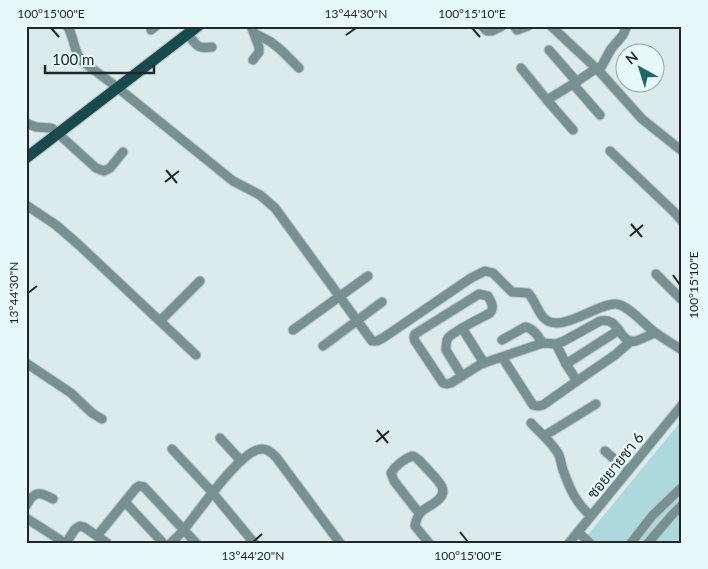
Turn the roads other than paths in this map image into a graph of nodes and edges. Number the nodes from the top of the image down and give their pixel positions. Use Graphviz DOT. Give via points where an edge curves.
graph roads {
  1 [pos="67,26"];
  2 [pos="482,26"];
  3 [pos="502,26"];
  4 [pos="514,26"];
  5 [pos="528,26"];
  6 [pos="550,26"];
  7 [pos="627,26"];
  8 [pos="192,29"];
  9 [pos="252,30"];
  10 [pos="212,47"];
  11 [pos="549,50"];
  12 [pos="253,60"];
  13 [pos="299,68"];
  14 [pos="521,68"];
  15 [pos="598,70"];
  16 [pos="575,83"];
  17 [pos="118,88"];
  18 [pos="547,100"];
  19 [pos="600,115"];
  20 [pos="26,122"];
  21 [pos="574,130"];
  22 [pos="58,134"];
  23 [pos="610,151"];
  24 [pos="682,151"];
  25 [pos="123,152"];
  26 [pos="26,158"];
  27 [pos="26,205"];
  28 [pos="682,220"];
  29 [pos="656,274"];
  30 [pos="368,276"];
  31 [pos="200,280"];
  32 [pos="340,297"];
  33 [pos="682,300"];
  34 [pos="382,302"];
  35 [pos="160,321"];
  36 [pos="357,321"];
  37 [pos="462,328"];
  38 [pos="293,330"];
  39 [pos="619,330"];
  40 [pos="655,333"];
  41 [pos="502,340"];
  42 [pos="630,341"];
  43 [pos="543,343"];
  44 [pos="556,344"];
  45 [pos="323,346"];
  46 [pos="682,350"];
  47 [pos="196,355"];
  48 [pos="502,357"];
  49 [pos="26,363"];
  50 [pos="484,363"];
  51 [pos="566,364"];
  52 [pos="462,376"];
  53 [pos="577,381"];
  54 [pos="596,404"];
  55 [pos="682,405"];
  56 [pos="102,419"];
  57 [pos="531,423"];
  58 [pos="544,436"];
  59 [pos="220,438"];
  60 [pos="172,449"];
  61 [pos="605,451"];
  62 [pos="241,461"];
  63 [pos="628,471"];
  64 [pos="682,487"];
  65 [pos="212,492"];
  66 [pos="53,499"];
  67 [pos="125,502"];
  68 [pos="26,506"];
  69 [pos="682,506"];
  70 [pos="419,513"];
  71 [pos="591,516"];
  72 [pos="26,518"];
  73 [pos="184,530"];
  74 [pos="578,532"];
  75 [pos="97,536"];
  76 [pos="586,541"];
  77 [pos="66,543"];
  78 [pos="107,543"];
  79 [pos="163,543"];
  80 [pos="171,543"];
  81 [pos="196,543"];
  82 [pos="254,543"];
  83 [pos="340,543"];
  84 [pos="429,543"];
  85 [pos="569,543"];
  86 [pos="631,543"];
  87 [pos="648,543"];
  1 -- 17 [label="street" via="78,57"];
  2 -- 3 [label="street" via="487,31"];
  4 -- 5 [label="street" via="517,30"];
  6 -- 15 [label="street"];
  7 -- 15 [label="street"];
  8 -- 10 [label="street" via="197,46"];
  8 -- 17 [label="main road"];
  9 -- 12 [label="street" via="259,47"];
  9 -- 13 [label="street" via="282,50"];
  11 -- 16 [label="street"];
  14 -- 18 [label="street"];
  15 -- 16 [label="street"];
  15 -- 24 [label="street" via="642,119"];
  16 -- 18 [label="street"];
  16 -- 19 [label="street"];
  17 -- 22 [label="main road"];
  17 -- 32 [label="street" via="233,181 275,208"];
  18 -- 21 [label="street"];
  20 -- 22 [label="street" via="36,127 51,128"];
  22 -- 25 [label="street" via="96,168 104,171"];
  22 -- 26 [label="main road"];
  23 -- 28 [label="street"];
  27 -- 35 [label="street" via="56,225"];
  29 -- 33 [label="street"];
  30 -- 32 [label="street"];
  31 -- 35 [label="street"];
  32 -- 36 [label="street"];
  32 -- 38 [label="street"];
  34 -- 36 [label="street"];
  35 -- 47 [label="street"];
  36 -- 40 [label="street" via="368,337 377,341 484,271 493,273 512,292 528,293 550,323 569,321 618,304"];
  36 -- 45 [label="street"];
  37 -- 50 [label="street"];
  37 -- 52 [label="street" via="448,338 446,350"];
  37 -- 52 [label="street" via="490,313 493,306 488,296 479,294 415,334 414,338 443,383"];
  39 -- 42 [label="street"];
  39 -- 44 [label="street" via="610,321 600,321"];
  39 -- 51 [label="street"];
  40 -- 42 [label="street"];
  40 -- 46 [label="street"];
  41 -- 43 [label="street" via="529,327"];
  42 -- 53 [label="street"];
  43 -- 44 [label="street"];
  43 -- 48 [label="street"];
  44 -- 51 [label="street"];
  48 -- 50 [label="street"];
  48 -- 53 [label="street" via="533,405 538,407"];
  49 -- 56 [label="street" via="71,393"];
  50 -- 52 [label="street"];
  51 -- 53 [label="street"];
  54 -- 58 [label="street"];
  55 -- 63 [label="street, ซอยยายชา 6"];
  57 -- 58 [label="street"];
  58 -- 71 [label="street" via="555,448 575,498"];
  59 -- 62 [label="street"];
  60 -- 65 [label="street"];
  61 -- 63 [label="street"];
  62 -- 65 [label="street"];
  62 -- 83 [label="street" via="263,449 276,457"];
  63 -- 71 [label="street, ซอยยายชา 6"];
  64 -- 86 [label="street" via="652,516"];
  65 -- 73 [label="street"];
  65 -- 82 [label="street"];
  66 -- 68 [label="street" via="38,493"];
  67 -- 73 [label="street" via="136,488 144,487"];
  67 -- 75 [label="street"];
  67 -- 79 [label="street"];
  69 -- 87 [label="street"];
  70 -- 70 [label="street" via="391,473 412,456 419,460 443,492 440,499"];
  70 -- 84 [label="street" via="415,526"];
  71 -- 74 [label="street, ซอยยายชา 6"];
  72 -- 77 [label="street"];
  73 -- 80 [label="street"];
  73 -- 81 [label="street"];
  74 -- 76 [label="street"];
  74 -- 85 [label="street, ซอยยายชา 6"];
  75 -- 77 [label="street" via="80,526"];
  75 -- 78 [label="street"];
}
